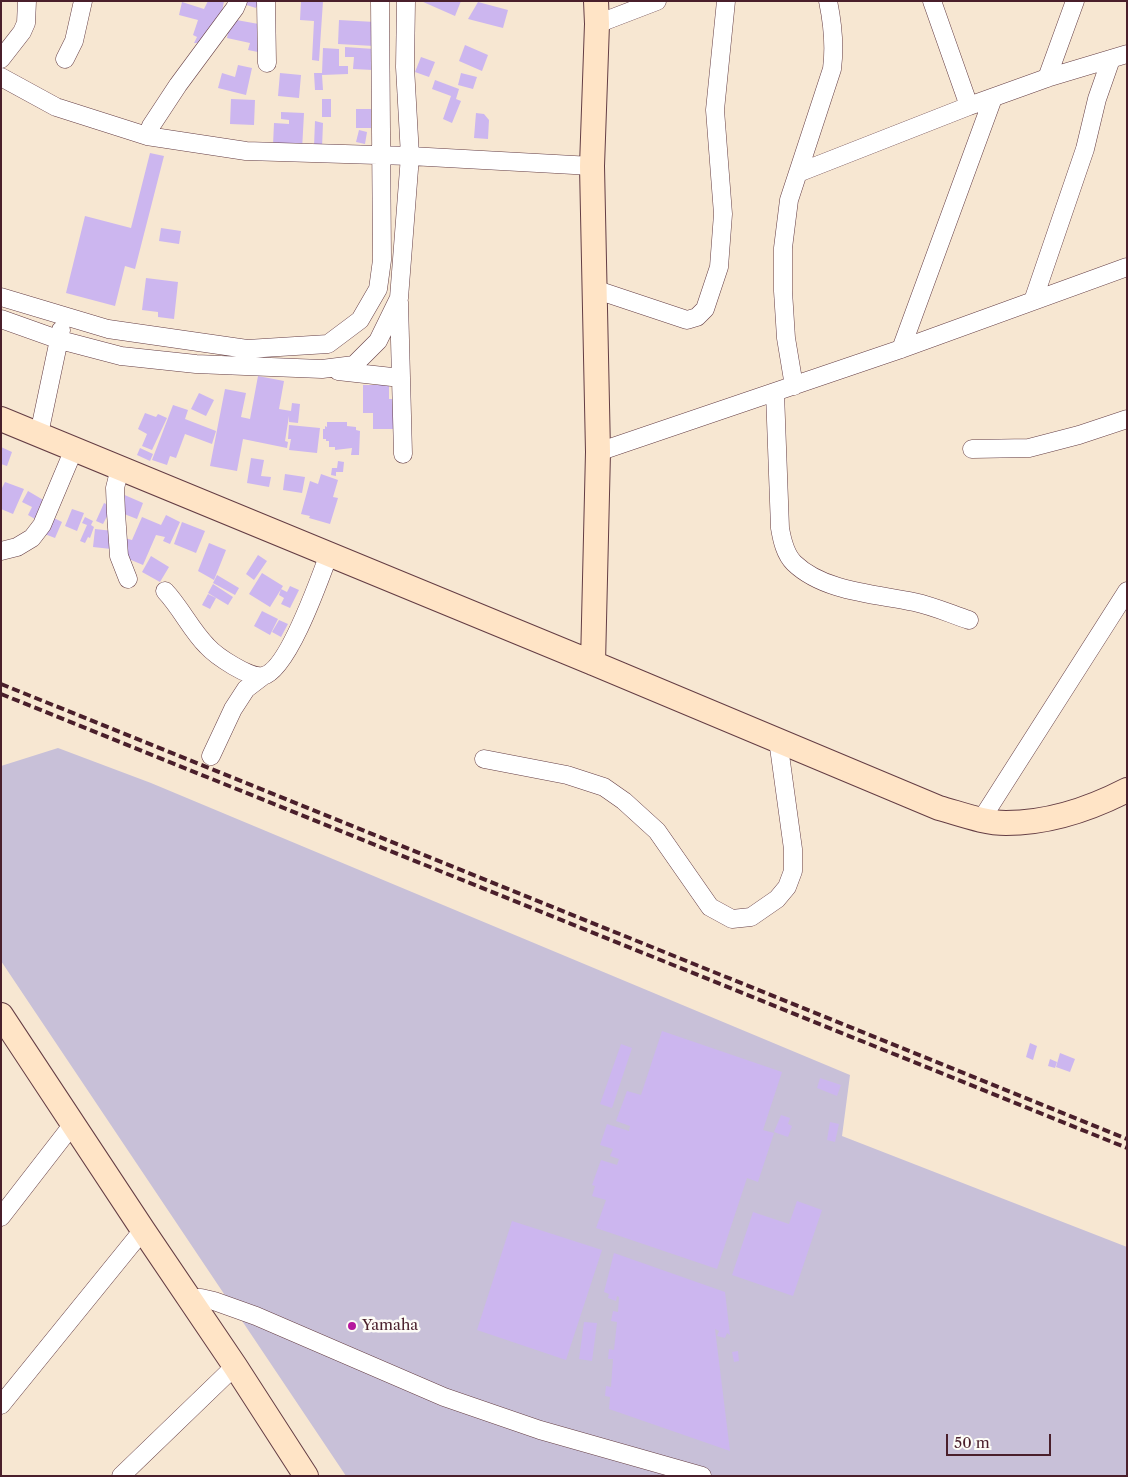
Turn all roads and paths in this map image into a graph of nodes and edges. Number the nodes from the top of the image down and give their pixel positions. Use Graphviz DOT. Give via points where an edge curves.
graph roads {
  1 [pos="27,1"];
  2 [pos="83,1"];
  3 [pos="238,1"];
  4 [pos="266,1"];
  5 [pos="380,1"];
  6 [pos="406,1"];
  7 [pos="657,1"];
  8 [pos="726,1"];
  9 [pos="828,1"];
  10 [pos="932,1"];
  11 [pos="1075,1"];
  12 [pos="596,12"];
  13 [pos="1119,57"];
  14 [pos="1,59"];
  15 [pos="65,59"];
  16 [pos="267,63"];
  17 [pos="1,77"];
  18 [pos="1047,78"];
  19 [pos="993,98"];
  20 [pos="969,106"];
  21 [pos="147,136"];
  22 [pos="382,154"];
  23 [pos="410,156"];
  24 [pos="592,166"];
  25 [pos="798,173"];
  26 [pos="1127,267"];
  27 [pos="594,289"];
  28 [pos="1,296"];
  29 [pos="399,298"];
  30 [pos="1033,301"];
  31 [pos="64,316"];
  32 [pos="1,319"];
  33 [pos="60,340"];
  34 [pos="247,348"];
  35 [pos="901,349"];
  36 [pos="246,366"];
  37 [pos="322,369"];
  38 [pos="401,378"];
  39 [pos="794,386"];
  40 [pos="775,392"];
  41 [pos="1,419"];
  42 [pos="1127,419"];
  43 [pos="39,434"];
  44 [pos="74,449"];
  45 [pos="972,449"];
  46 [pos="598,452"];
  47 [pos="403,454"];
  48 [pos="120,468"];
  49 [pos="1,551"];
  50 [pos="329,554"];
  51 [pos="128,579"];
  52 [pos="1127,591"];
  53 [pos="165,592"];
  54 [pos="969,620"];
  55 [pos="593,663"];
  56 [pos="263,676"];
  57 [pos="778,740"];
  58 [pos="210,756"];
  59 [pos="484,760"];
  60 [pos="1127,790"];
  61 [pos="981,820"];
  62 [pos="1,1015"];
  63 [pos="73,1124"];
  64 [pos="1,1217"];
  65 [pos="143,1230"];
  66 [pos="190,1298"];
  67 [pos="235,1366"];
  68 [pos="1,1405"];
  69 [pos="121,1476"];
  70 [pos="306,1476"];
  71 [pos="702,1476"];
  1 -- 14 [label="street" via="26,23 22,32"];
  2 -- 15 [label="street" via="74,41"];
  3 -- 21 [label="street" via="178,85"];
  4 -- 16 [label="street"];
  5 -- 22 [label="street"];
  6 -- 23 [label="street" via="405,67"];
  7 -- 12 [label="street"];
  8 -- 27 [label="street" via="715,110 723,214 719,267 705,309 697,317 687,320"];
  9 -- 25 [label="street" via="833,24 832,69"];
  10 -- 20 [label="street"];
  11 -- 18 [label="street"];
  12 -- 24 [label="street"];
  13 -- 18 [label="street"];
  13 -- 30 [label="street" via="1097,99 1085,149"];
  17 -- 21 [label="street" via="56,107"];
  18 -- 19 [label="street"];
  19 -- 20 [label="street"];
  19 -- 35 [label="street"];
  20 -- 25 [label="street"];
  21 -- 22 [label="street" via="246,151"];
  22 -- 23 [label="street"];
  22 -- 34 [label="street" via="382,260 378,288 360,320 328,344"];
  23 -- 24 [label="street"];
  23 -- 29 [label="street"];
  24 -- 27 [label="street"];
  25 -- 39 [label="street" via="789,200 783,248 786,338"];
  26 -- 30 [label="street"];
  27 -- 46 [label="street"];
  28 -- 31 [label="street"];
  29 -- 37 [label="street" via="378,341 354,364"];
  29 -- 38 [label="street"];
  30 -- 35 [label="street"];
  31 -- 33 [label="street"];
  31 -- 34 [label="street" via="108,329"];
  32 -- 33 [label="street"];
  33 -- 36 [label="street" via="121,356"];
  33 -- 43 [label="street"];
  34 -- 36 [label="street"];
  35 -- 39 [label="street"];
  36 -- 37 [label="street"];
  37 -- 38 [label="street"];
  38 -- 47 [label="street"];
  39 -- 40 [label="street"];
  40 -- 46 [label="street"];
  40 -- 54 [label="street" via="780,528 783,544 794,562 814,577 846,590 915,602"];
  41 -- 43 [label="street"];
  42 -- 45 [label="street" via="1029,448"];
  43 -- 44 [label="street"];
  44 -- 48 [label="street"];
  44 -- 49 [label="street" via="42,526 18,547"];
  46 -- 55 [label="street"];
  48 -- 50 [label="street"];
  48 -- 51 [label="street" via="116,488 119,556"];
  50 -- 55 [label="street"];
  50 -- 56 [label="street" via="292,644 276,668"];
  52 -- 61 [label="street"];
  53 -- 56 [label="street" via="207,647 240,669"];
  55 -- 57 [label="street"];
  56 -- 58 [label="street" via="246,689"];
  57 -- 59 [label="street" via="793,848 793,871 787,887 776,899 751,916 732,919 710,907 657,831 604,787 567,775"];
  57 -- 61 [label="street" via="939,808"];
  60 -- 61 [label="street" via="1104,802 1060,816 1005,823"];
  62 -- 63 [label="street"];
  63 -- 64 [label="street"];
  63 -- 65 [label="street"];
  65 -- 66 [label="street"];
  65 -- 68 [label="street"];
  66 -- 67 [label="street"];
  66 -- 71 [label="street" via="214,1301 256,1316 444,1397 540,1430"];
  67 -- 69 [label="street"];
  67 -- 70 [label="street"];
}
